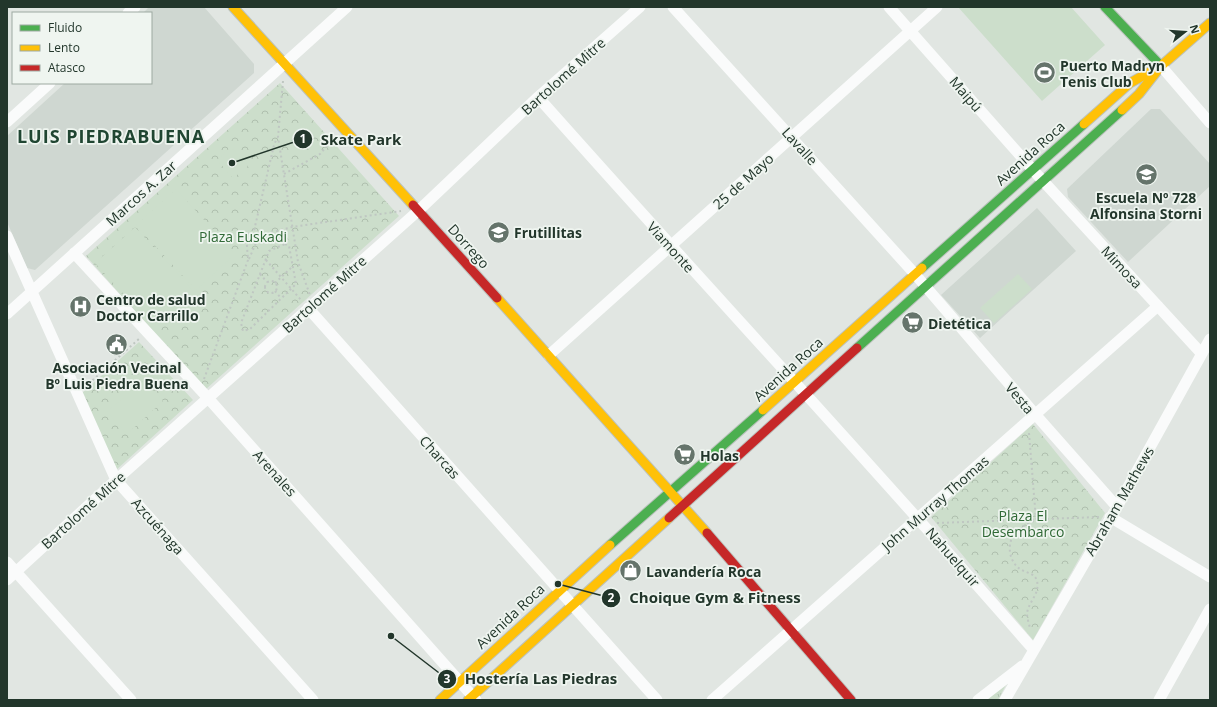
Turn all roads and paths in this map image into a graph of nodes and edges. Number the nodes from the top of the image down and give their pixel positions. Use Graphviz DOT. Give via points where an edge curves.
graph roads {
  1 [pos="233,7"];
  2 [pos="348,7"];
  3 [pos="640,7"];
  4 [pos="673,7"];
  5 [pos="889,7"];
  6 [pos="937,7"];
  7 [pos="1105,7"];
  8 [pos="1210,23"];
  9 [pos="910,31"];
  10 [pos="284,64"];
  11 [pos="1161,66"];
  12 [pos="49,84"];
  13 [pos="538,97"];
  14 [pos="7,122"];
  15 [pos="1210,123"];
  16 [pos="343,128"];
  17 [pos="278,137"];
  18 [pos="792,137"];
  19 [pos="1033,170"];
  20 [pos="284,174"];
  21 [pos="1043,181"];
  22 [pos="418,211"];
  23 [pos="292,227"];
  24 [pos="253,235"];
  25 [pos="7,236"];
  26 [pos="259,236"];
  27 [pos="670,246"];
  28 [pos="74,253"];
  29 [pos="248,260"];
  30 [pos="266,260"];
  31 [pos="294,266"];
  32 [pos="914,273"];
  33 [pos="260,274"];
  34 [pos="281,278"];
  35 [pos="267,282"];
  36 [pos="275,283"];
  37 [pos="926,287"];
  38 [pos="291,289"];
  39 [pos="275,291"];
  40 [pos="32,292"];
  41 [pos="281,299"];
  42 [pos="310,306"];
  43 [pos="1158,306"];
  44 [pos="7,314"];
  45 [pos="147,332"];
  46 [pos="1210,339"];
  47 [pos="1201,353"];
  48 [pos="549,355"];
  49 [pos="795,382"];
  50 [pos="77,394"];
  51 [pos="204,394"];
  52 [pos="806,395"];
  53 [pos="1031,418"];
  54 [pos="116,480"];
  55 [pos="671,493"];
  56 [pos="682,506"];
  57 [pos="1117,507"];
  58 [pos="1110,517"];
  59 [pos="921,520"];
  60 [pos="1036,520"];
  61 [pos="7,562"];
  62 [pos="11,576"];
  63 [pos="1210,577"];
  64 [pos="559,591"];
  65 [pos="572,606"];
  66 [pos="1210,609"];
  67 [pos="792,630"];
  68 [pos="1033,649"];
  69 [pos="1026,662"];
  70 [pos="460,682"];
  71 [pos="472,699"];
  72 [pos="131,700"];
  73 [pos="313,700"];
  74 [pos="440,700"];
  75 [pos="657,700"];
  76 [pos="712,700"];
  77 [pos="851,700"];
  78 [pos="978,700"];
  79 [pos="1005,700"];
  80 [pos="1159,700"];
  1 -- 10 [label="main road, Dorrego"];
  2 -- 10 [label="street, Marcos A. Zar"];
  3 -- 13 [label="street, Bartolomé Mitre"];
  4 -- 18 [label="street, Lavalle"];
  5 -- 9 [label="street, Maipú"];
  6 -- 9 [label="street, 25 de Mayo"];
  7 -- 11 [label="main road"];
  8 -- 11 [label="main road, Avenida Roca"];
  9 -- 18 [label="street, 25 de Mayo"];
  9 -- 19 [label="street, Maipú"];
  10 -- 16 [label="main road, Dorrego"];
  10 -- 17 [label="path"];
  10 -- 28 [label="street, Marcos A. Zar"];
  11 -- 15 [label="street"];
  11 -- 19 [label="main road, Avenida Roca" via="1130,83"];
  11 -- 21 [label="main road, Avenida Roca" via="1139,94"];
  12 -- 14 [label="street"];
  13 -- 22 [label="street, Bartolomé Mitre"];
  13 -- 27 [label="street, Viamonte"];
  16 -- 20 [label="path" via="320,154"];
  16 -- 22 [label="main road, Dorrego"];
  17 -- 20 [label="path"];
  17 -- 24 [label="path"];
  18 -- 27 [label="street, 25 de Mayo"];
  18 -- 32 [label="street, Lavalle"];
  19 -- 21 [label="street, Maipú"];
  19 -- 32 [label="main road, Avenida Roca"];
  20 -- 23 [label="path"];
  21 -- 37 [label="main road, Avenida Roca"];
  21 -- 43 [label="street, Mimosa"];
  22 -- 23 [label="path" via="390,212"];
  22 -- 42 [label="street, Bartolomé Mitre"];
  22 -- 48 [label="main road, Dorrego"];
  23 -- 26 [label="path"];
  23 -- 42 [label="path"];
  24 -- 26 [label="path"];
  24 -- 29 [label="path" via="246,233"];
  25 -- 40 [label="street, Azcuénaga"];
  26 -- 29 [label="path"];
  27 -- 48 [label="street, 25 de Mayo"];
  27 -- 49 [label="street, Viamonte"];
  28 -- 40 [label="street, Marcos A. Zar"];
  28 -- 45 [label="street, Arenales"];
  29 -- 51 [label="path"];
  30 -- 31 [label="path" via="269,251 288,245"];
  30 -- 33 [label="path"];
  30 -- 34 [label="path"];
  31 -- 34 [label="path"];
  31 -- 38 [label="path" via="297,281"];
  32 -- 37 [label="street, Lavalle"];
  32 -- 49 [label="main road, Avenida Roca"];
  33 -- 35 [label="path"];
  33 -- 41 [label="path" via="241,324 243,331 250,329"];
  34 -- 36 [label="path"];
  34 -- 38 [label="path"];
  35 -- 36 [label="path"];
  35 -- 39 [label="path" via="266,292"];
  36 -- 39 [label="path"];
  37 -- 52 [label="main road, Avenida Roca"];
  37 -- 53 [label="street, Vesta"];
  38 -- 41 [label="path"];
  38 -- 42 [label="path"];
  39 -- 41 [label="path"];
  40 -- 44 [label="street, Marcos A. Zar"];
  40 -- 50 [label="street, Azcuénaga"];
  42 -- 51 [label="street, Bartolomé Mitre"];
  42 -- 64 [label="street, Charcas"];
  43 -- 47 [label="street, Mimosa"];
  43 -- 53 [label="street, John Murray Thomas"];
  45 -- 50 [label="path"];
  45 -- 51 [label="street, Arenales"];
  46 -- 47 [label="street, Abraham Mathews"];
  47 -- 57 [label="street, Abraham Mathews"];
  48 -- 55 [label="main road, Dorrego"];
  49 -- 52 [label="street, Viamonte"];
  49 -- 55 [label="main road, Avenida Roca"];
  50 -- 54 [label="street, Azcuénaga"];
  51 -- 54 [label="street, Bartolomé Mitre"];
  51 -- 70 [label="street, Arenales"];
  52 -- 56 [label="main road, Avenida Roca"];
  52 -- 59 [label="street, Nahuelquir"];
  53 -- 57 [label="street, Vesta"];
  53 -- 59 [label="street, John Murray Thomas"];
  53 -- 60 [label="path"];
  54 -- 62 [label="street, Bartolomé Mitre"];
  54 -- 73 [label="street, Azcuénaga"];
  55 -- 56 [label="main road, Dorrego"];
  55 -- 64 [label="main road, Avenida Roca"];
  56 -- 65 [label="main road, Avenida Roca"];
  56 -- 67 [label="main road, Dorrego"];
  57 -- 58 [label="street, Abraham Mathews"];
  58 -- 60 [label="path"];
  58 -- 63 [label="street"];
  58 -- 68 [label="street, Abraham Mathews"];
  59 -- 60 [label="path"];
  59 -- 67 [label="street, John Murray Thomas"];
  59 -- 68 [label="street, Nahuelquir"];
  60 -- 68 [label="path" via="1017,531 1012,539 1010,552 1013,562 1036,579 1038,588 1027,614"];
  61 -- 62 [label="street"];
  62 -- 72 [label="street"];
  64 -- 65 [label="street, Charcas"];
  64 -- 70 [label="main road, Avenida Roca"];
  65 -- 71 [label="main road, Avenida Roca"];
  65 -- 75 [label="street, Charcas"];
  66 -- 80 [label="street"];
  67 -- 76 [label="street, John Murray Thomas"];
  67 -- 77 [label="main road, Dorrego"];
  68 -- 69 [label="street, Abraham Mathews"];
  69 -- 78 [label="street, Abraham Mathews"];
  69 -- 79 [label="street, Abraham Mathews"];
  70 -- 71 [label="street, Arenales"];
  70 -- 74 [label="main road, Avenida Roca"];
}
